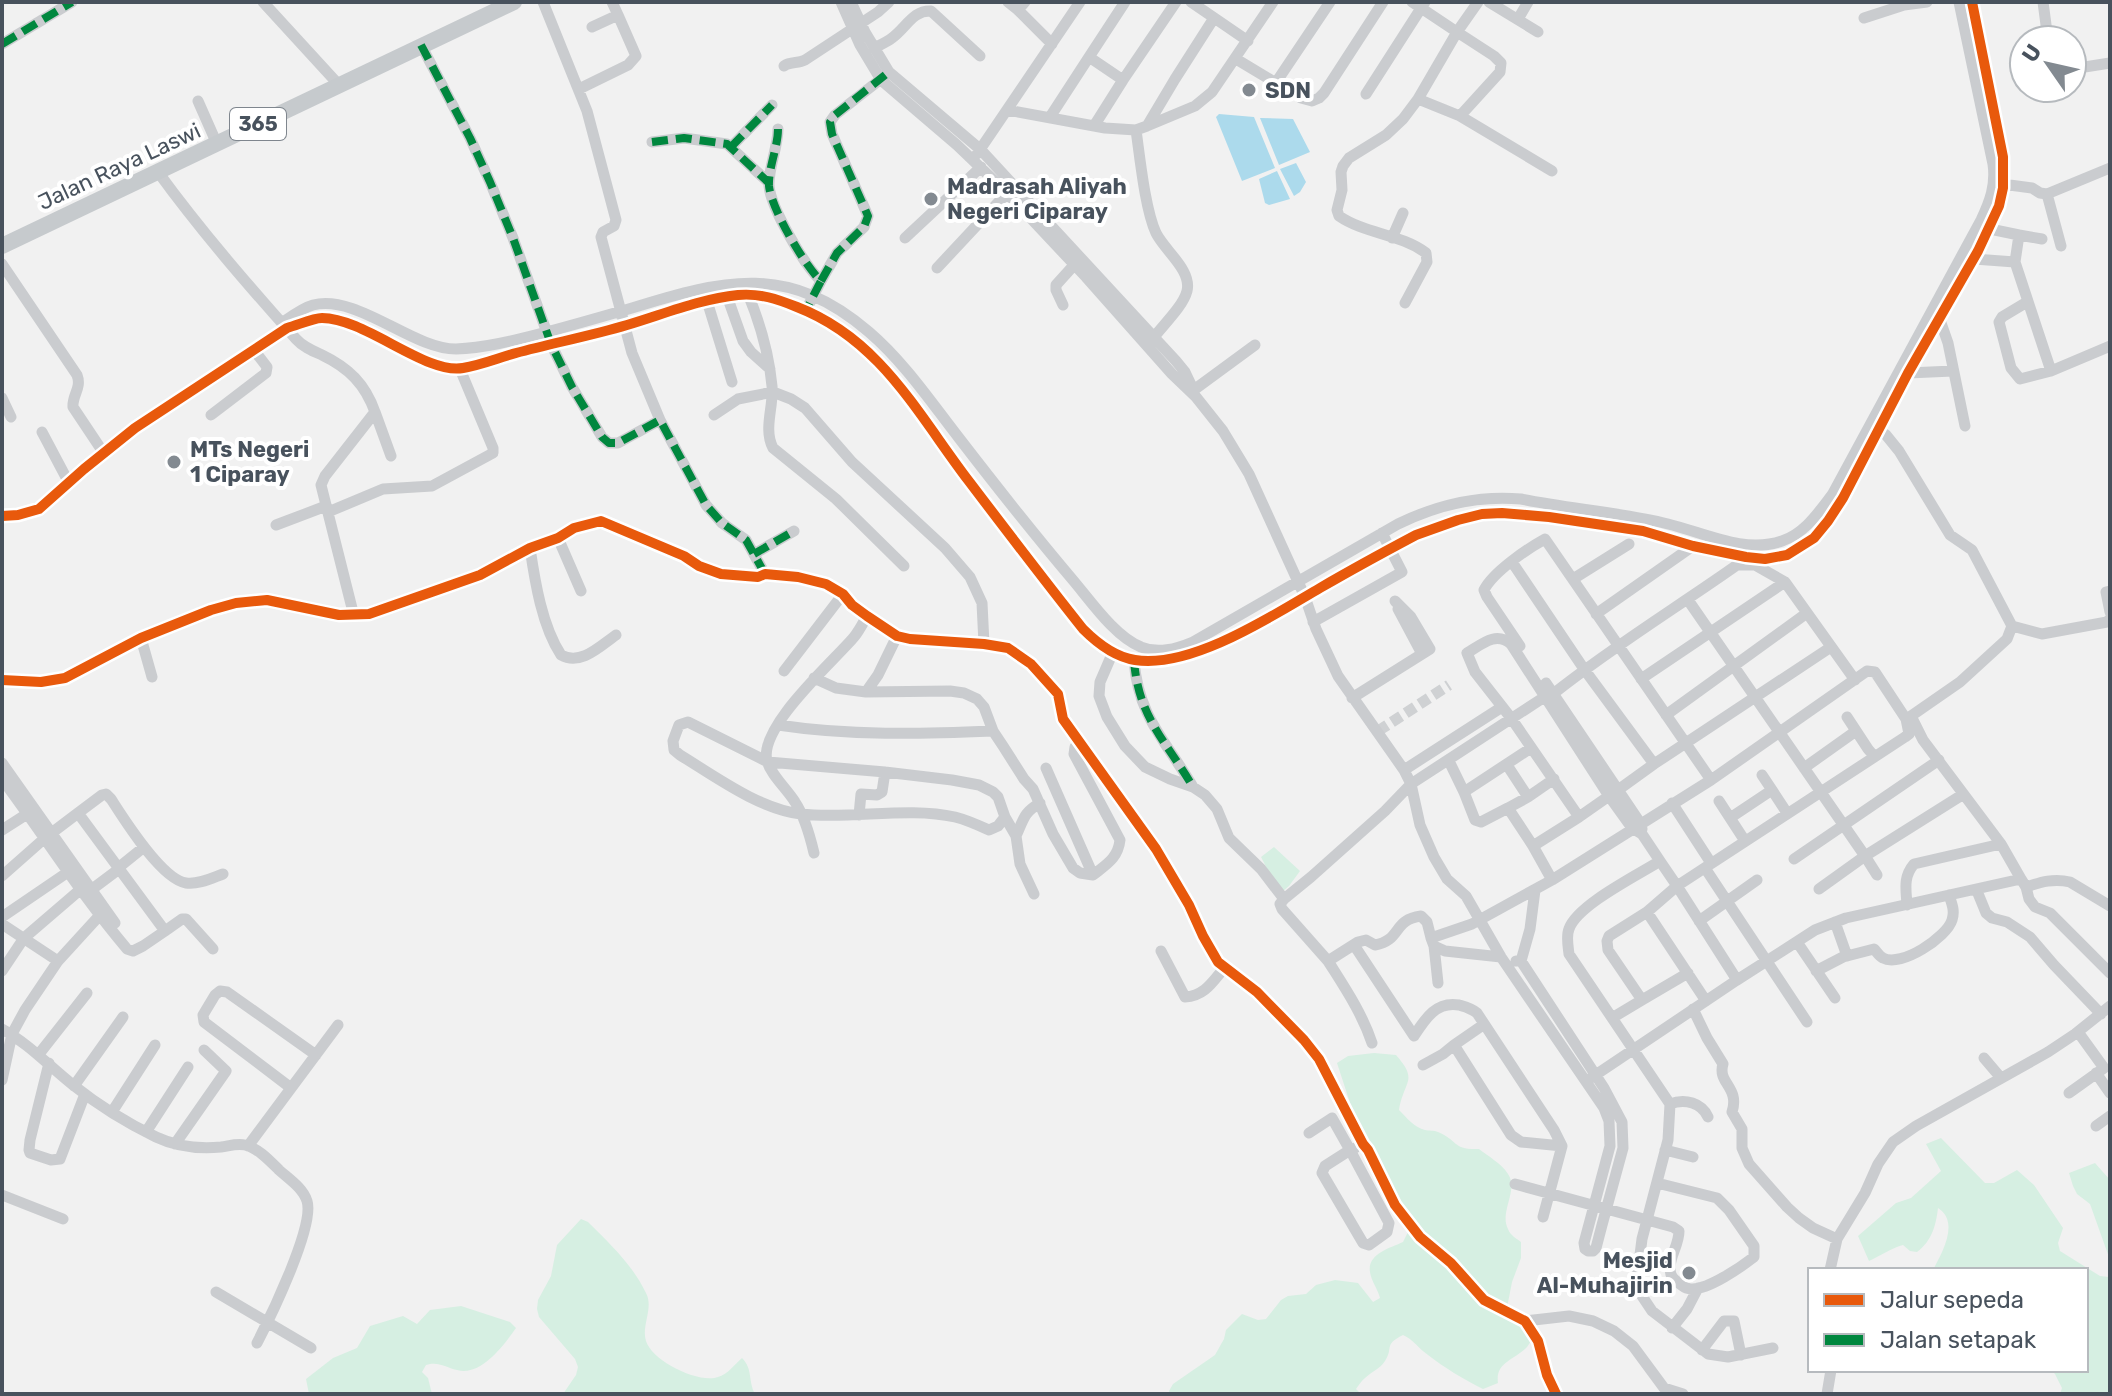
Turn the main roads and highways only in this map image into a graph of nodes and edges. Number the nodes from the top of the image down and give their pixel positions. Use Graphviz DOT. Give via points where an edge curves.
graph roads {
  1 [pos="514,2"];
  2 [pos="2,246"];
  1 -- 2 [label="main road, Jalan Raya Laswi / 365"];
}
